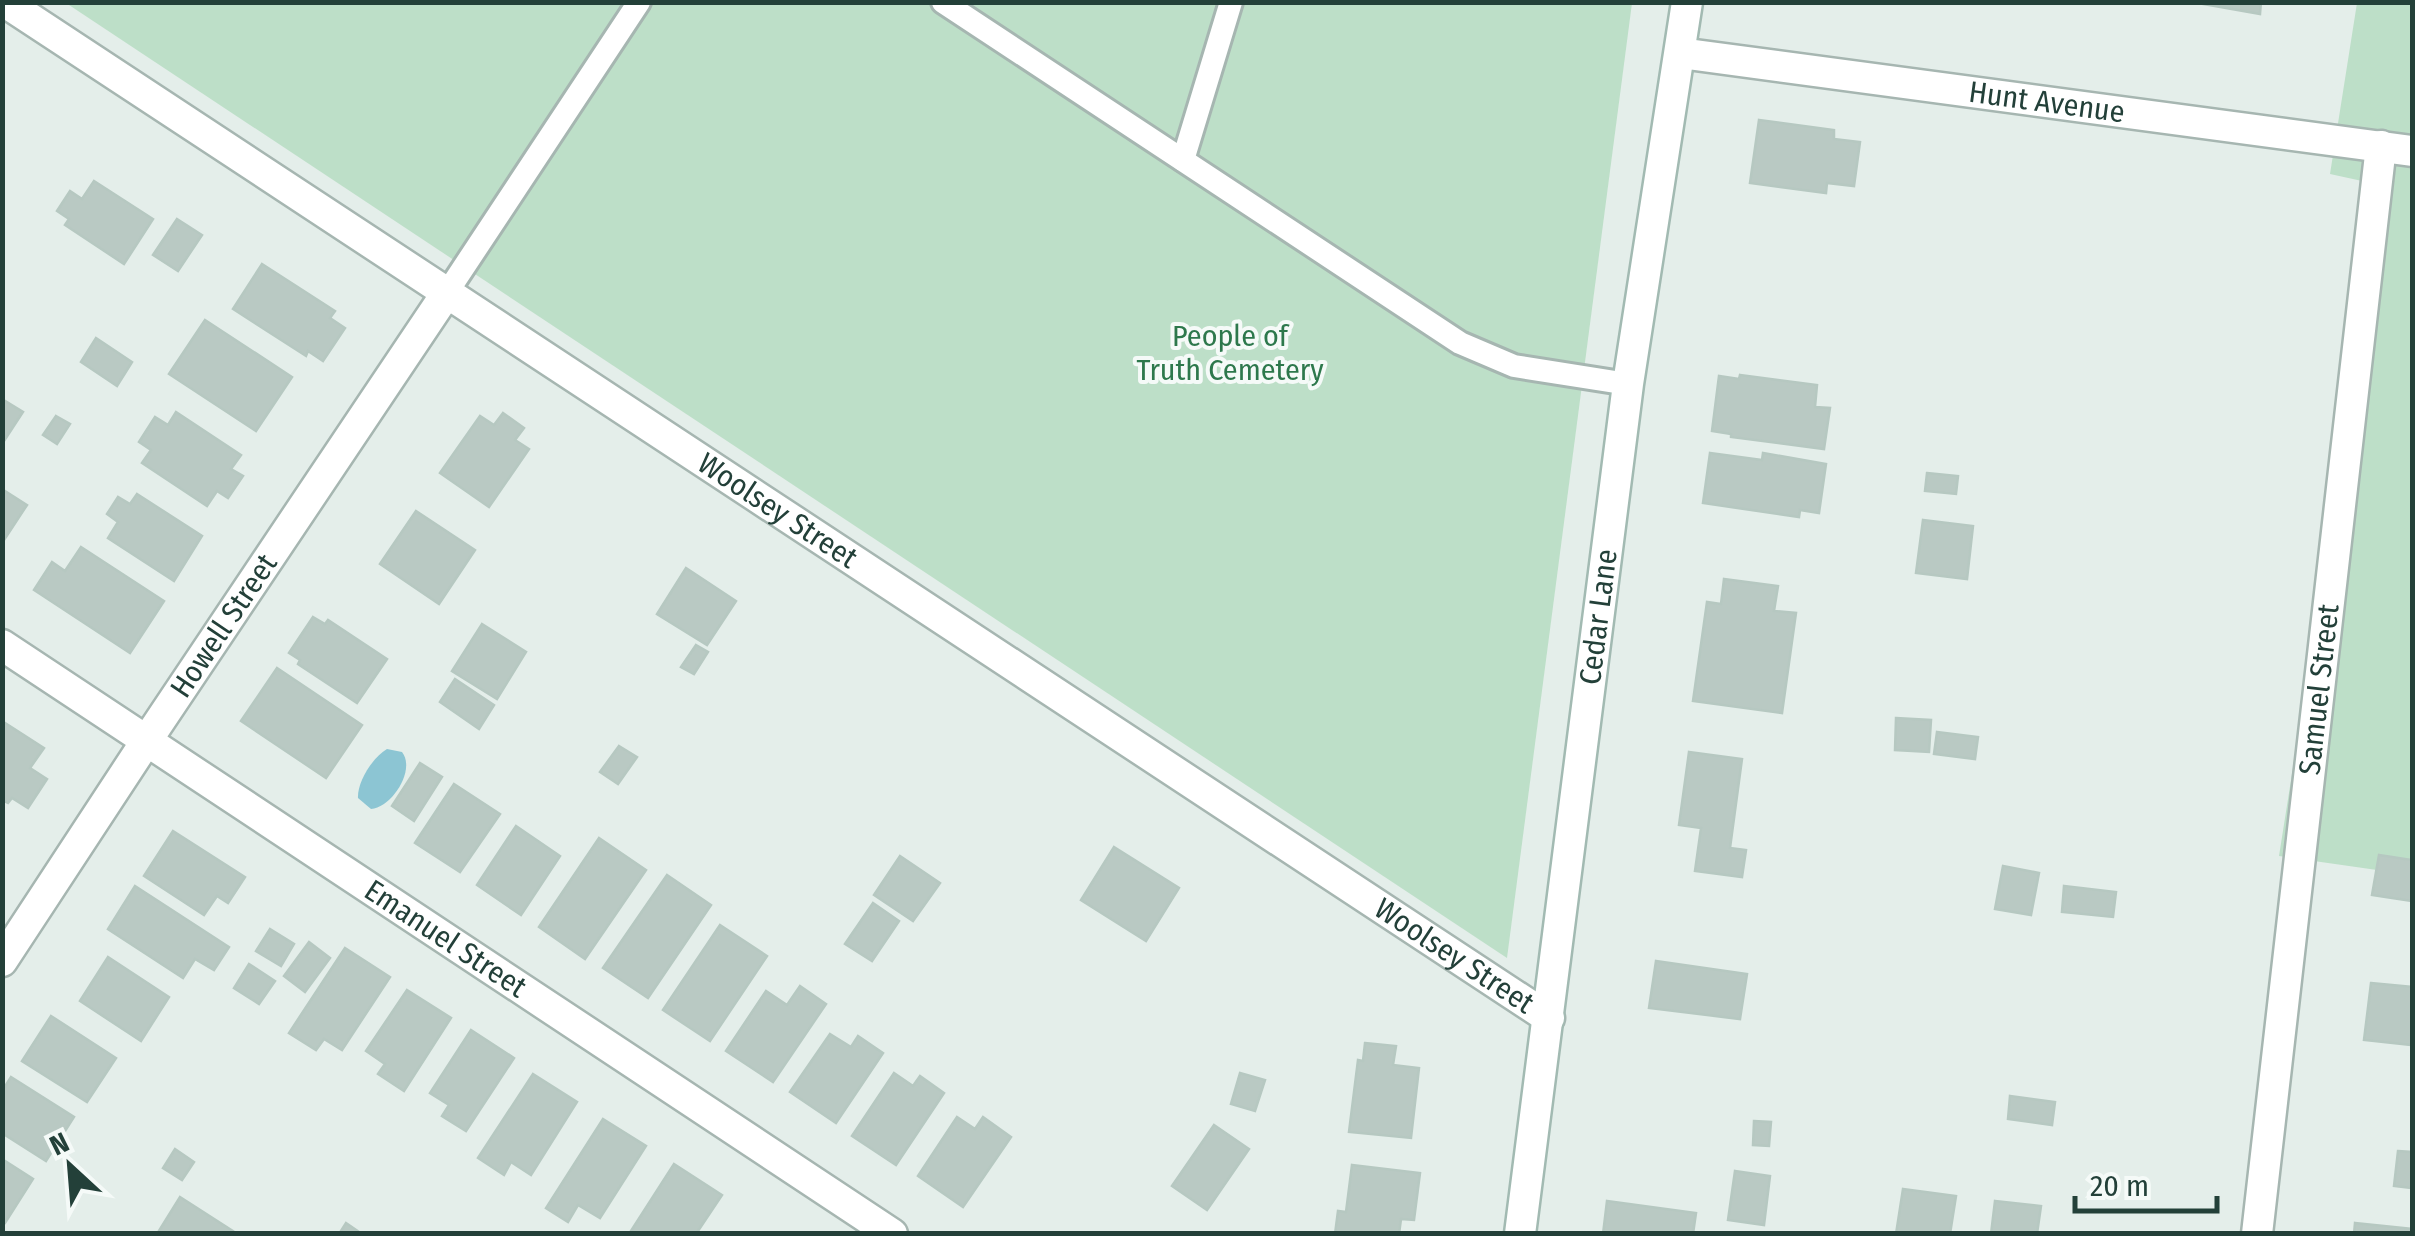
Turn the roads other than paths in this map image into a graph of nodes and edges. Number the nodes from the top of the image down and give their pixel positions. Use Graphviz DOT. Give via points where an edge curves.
graph roads {
  1 [pos="5,2"];
  2 [pos="639,2"];
  3 [pos="943,2"];
  4 [pos="1231,2"];
  5 [pos="1687,2"];
  6 [pos="1680,53"];
  7 [pos="2381,146"];
  8 [pos="2412,151"];
  9 [pos="1182,160"];
  10 [pos="448,292"];
  11 [pos="1628,384"];
  12 [pos="2,645"];
  13 [pos="147,740"];
  14 [pos="2,962"];
  15 [pos="1548,1018"];
  16 [pos="892,1234"];
  17 [pos="1520,1234"];
  18 [pos="2257,1234"];
  1 -- 10 [label="street, Woolsey Street"];
  2 -- 10 [label="lane"];
  3 -- 9 [label="lane"];
  4 -- 9 [label="lane"];
  5 -- 6 [label="street, Cedar Lane"];
  6 -- 7 [label="street, Hunt Avenue"];
  6 -- 11 [label="street, Cedar Lane"];
  7 -- 8 [label="street, Hunt Avenue"];
  7 -- 18 [label="street, Samuel Street"];
  9 -- 11 [label="lane" via="1460,343 1514,366"];
  10 -- 13 [label="street, Howell Street"];
  10 -- 15 [label="street, Woolsey Street"];
  11 -- 15 [label="street, Cedar Lane"];
  12 -- 13 [label="street, Emanuel Street"];
  13 -- 14 [label="street, Howell Street"];
  13 -- 16 [label="street, Emanuel Street"];
  15 -- 17 [label="street, Cedar Lane"];
}
